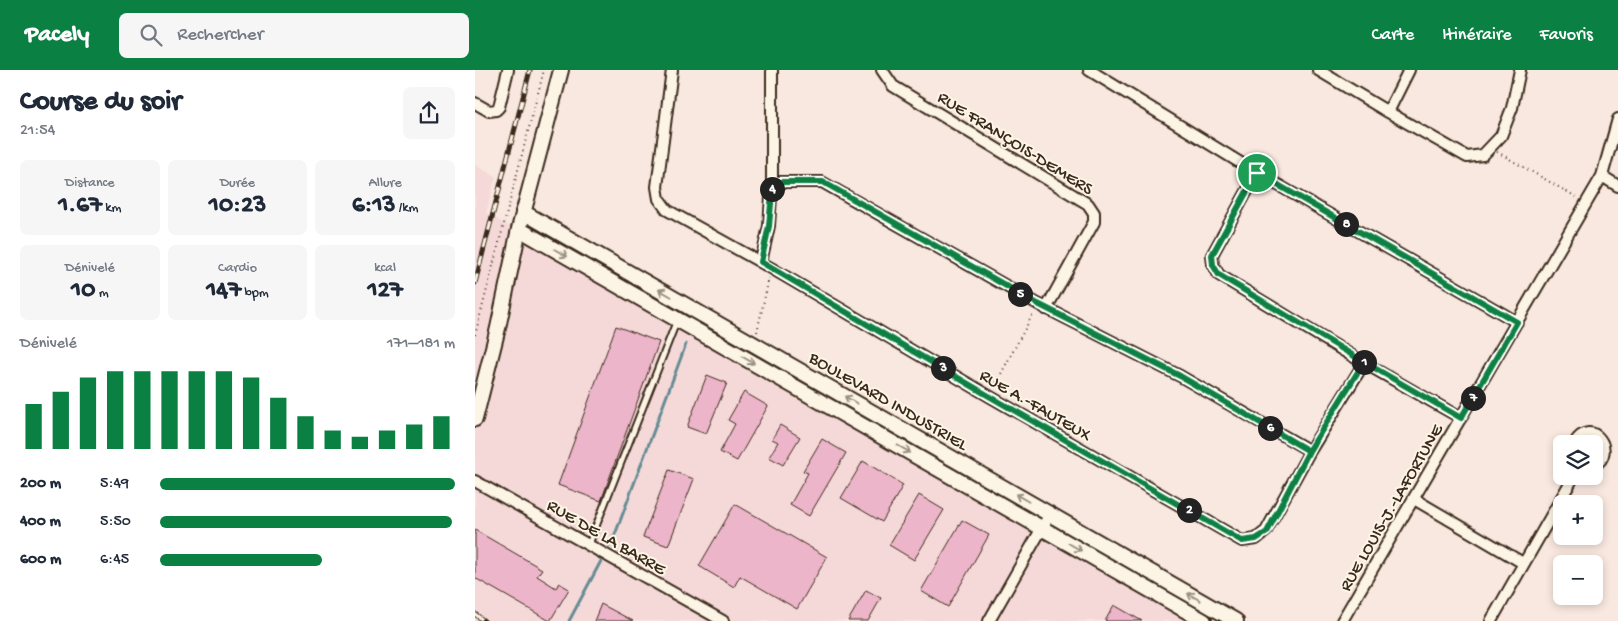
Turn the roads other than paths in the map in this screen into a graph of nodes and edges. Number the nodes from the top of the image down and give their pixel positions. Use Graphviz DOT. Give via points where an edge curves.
graph roads {
  1 [pos="509,70"];
  2 [pos="561,70"];
  3 [pos="672,70"];
  4 [pos="772,70"];
  5 [pos="882,70"];
  6 [pos="1089,70"];
  7 [pos="1318,70"];
  8 [pos="1409,70"];
  9 [pos="1520,70"];
  10 [pos="475,103"];
  11 [pos="1388,112"];
  12 [pos="1618,119"];
  13 [pos="1257,173"];
  14 [pos="1602,176"];
  15 [pos="773,182"];
  16 [pos="1618,186"];
  17 [pos="523,212"];
  18 [pos="519,229"];
  19 [pos="761,262"];
  20 [pos="1042,306"];
  21 [pos="691,308"];
  22 [pos="680,321"];
  23 [pos="1517,322"];
  24 [pos="726,328"];
  25 [pos="718,342"];
  26 [pos="1364,362"];
  27 [pos="802,372"];
  28 [pos="794,386"];
  29 [pos="883,418"];
  30 [pos="1461,418"];
  31 [pos="475,419"];
  32 [pos="873,431"];
  33 [pos="1584,435"];
  34 [pos="1598,435"];
  35 [pos="1603,438"];
  36 [pos="936,448"];
  37 [pos="1309,451"];
  38 [pos="1603,458"];
  39 [pos="927,463"];
  40 [pos="970,468"];
  41 [pos="475,481"];
  42 [pos="961,482"];
  43 [pos="1569,485"];
  44 [pos="1413,499"];
  45 [pos="1050,514"];
  46 [pos="1041,528"];
  47 [pos="589,544"];
  48 [pos="1523,564"];
  49 [pos="723,621"];
  50 [pos="989,621"];
  51 [pos="1204,621"];
  52 [pos="1236,621"];
  53 [pos="1342,621"];
  54 [pos="1491,621"];
  1 -- 10 [label="street" via="496,110 489,111"];
  2 -- 17 [label="street"];
  3 -- 19 [label="street, RUE A.-FAUTEUX" via="657,187 659,199 667,210"];
  4 -- 15 [label="street"];
  5 -- 20 [label="street, RUE FRANÇOIS-DEMERS" via="893,86 1088,204 1095,213 1094,222"];
  6 -- 13 [label="street"];
  7 -- 11 [label="street"];
  8 -- 11 [label="street"];
  9 -- 11 [label="street" via="1512,108 1501,136 1483,155 1467,157"];
  12 -- 14 [label="street, RUE LOUIS-J.-LAFORTUNE"];
  13 -- 23 [label="street"];
  13 -- 26 [label="street" via="1212,255 1213,265 1219,275"];
  14 -- 16 [label="street"];
  14 -- 23 [label="street, RUE LOUIS-J.-LAFORTUNE"];
  15 -- 19 [label="street" via="769,226"];
  15 -- 20 [label="street" via="823,182"];
  17 -- 18 [label="street"];
  21 -- 17 [label="street, BOULEVARD INDUSTRIEL, one-way"];
  18 -- 22 [label="street, BOULEVARD INDUSTRIEL, one-way"];
  18 -- 31 [label="street"];
  19 -- 37 [label="street, RUE A.-FAUTEUX" via="1242,541 1256,539 1267,532"];
  20 -- 37 [label="street" via="1180,376"];
  21 -- 22 [label="street"];
  21 -- 24 [label="street, BOULEVARD INDUSTRIEL"];
  22 -- 25 [label="street, BOULEVARD INDUSTRIEL"];
  22 -- 47 [label="lane"];
  23 -- 30 [label="street, RUE LOUIS-J.-LAFORTUNE"];
  24 -- 25 [label="street"];
  24 -- 27 [label="street, BOULEVARD INDUSTRIEL"];
  25 -- 28 [label="street, BOULEVARD INDUSTRIEL, one-way"];
  26 -- 30 [label="street"];
  26 -- 37 [label="street, RUE A.-FAUTEUX"];
  27 -- 28 [label="street"];
  29 -- 27 [label="street, BOULEVARD INDUSTRIEL, one-way"];
  28 -- 32 [label="street, BOULEVARD INDUSTRIEL"];
  29 -- 32 [label="street"];
  29 -- 36 [label="street, BOULEVARD INDUSTRIEL"];
  30 -- 44 [label="street, RUE LOUIS-J.-LAFORTUNE"];
  32 -- 39 [label="street, BOULEVARD INDUSTRIEL, one-way"];
  33 -- 34 [label="street"];
  35 -- 38 [label="street" via="1607,448"];
  36 -- 39 [label="street"];
  36 -- 40 [label="street, BOULEVARD INDUSTRIEL"];
  39 -- 42 [label="street, BOULEVARD INDUSTRIEL"];
  40 -- 42 [label="street"];
  45 -- 40 [label="street, BOULEVARD INDUSTRIEL, one-way"];
  41 -- 47 [label="street, RUE DE LA BARRE"];
  42 -- 46 [label="street, BOULEVARD INDUSTRIEL"];
  43 -- 48 [label="street"];
  44 -- 48 [label="street"];
  44 -- 53 [label="street, RUE LOUIS-J.-LAFORTUNE"];
  45 -- 46 [label="street"];
  52 -- 45 [label="street, BOULEVARD INDUSTRIEL, one-way"];
  46 -- 50 [label="street"];
  46 -- 51 [label="street, BOULEVARD INDUSTRIEL, one-way"];
  47 -- 49 [label="street, RUE DE LA BARRE"];
  48 -- 54 [label="street"];
}
